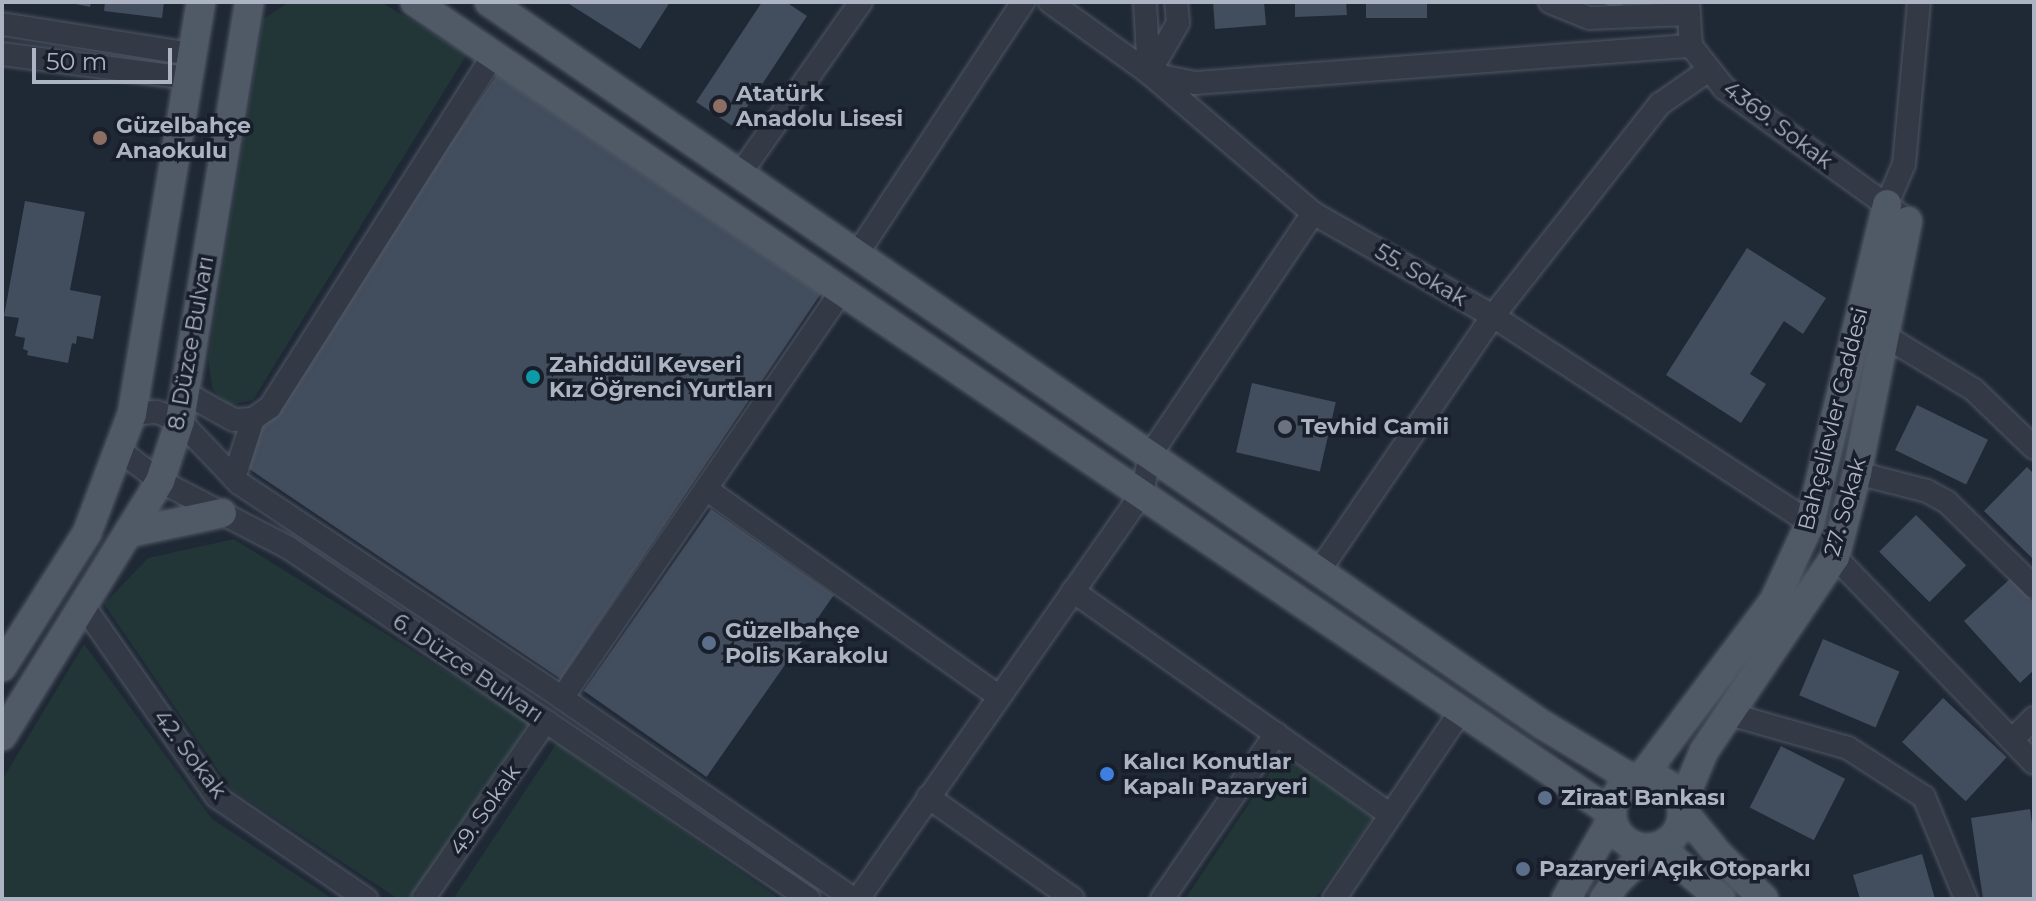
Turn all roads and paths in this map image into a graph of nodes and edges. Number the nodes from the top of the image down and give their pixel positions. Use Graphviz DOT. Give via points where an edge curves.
graph roads {
  1 [pos="201,2"];
  2 [pos="249,2"];
  3 [pos="415,2"];
  4 [pos="489,2"];
  5 [pos="861,2"];
  6 [pos="1023,2"];
  7 [pos="1050,2"];
  8 [pos="1145,2"];
  9 [pos="1176,2"];
  10 [pos="1550,2"];
  11 [pos="1919,2"];
  12 [pos="1689,8"];
  13 [pos="2,24"];
  14 [pos="1691,46"];
  15 [pos="2,54"];
  16 [pos="493,55"];
  17 [pos="190,66"];
  18 [pos="1709,70"];
  19 [pos="1149,73"];
  20 [pos="740,174"];
  21 [pos="1313,213"];
  22 [pos="1897,213"];
  23 [pos="857,254"];
  24 [pos="842,290"];
  25 [pos="1493,316"];
  26 [pos="1885,336"];
  27 [pos="182,407"];
  28 [pos="132,414"];
  29 [pos="253,419"];
  30 [pos="2034,448"];
  31 [pos="119,450"];
  32 [pos="1150,455"];
  33 [pos="1857,473"];
  34 [pos="234,478"];
  35 [pos="160,481"];
  36 [pos="706,489"];
  37 [pos="1142,493"];
  38 [pos="222,513"];
  39 [pos="1810,523"];
  40 [pos="128,533"];
  41 [pos="1835,557"];
  42 [pos="1319,571"];
  43 [pos="2034,587"];
  44 [pos="1073,591"];
  45 [pos="83,605"];
  46 [pos="2,667"];
  47 [pos="998,696"];
  48 [pos="562,698"];
  49 [pos="1461,711"];
  50 [pos="1729,714"];
  51 [pos="2034,718"];
  52 [pos="546,721"];
  53 [pos="1276,734"];
  54 [pos="2,736"];
  55 [pos="2012,740"];
  56 [pos="2034,763"];
  57 [pos="1638,779"];
  58 [pos="928,797"];
  59 [pos="1682,808"];
  60 [pos="1390,815"];
  61 [pos="1612,816"];
  62 [pos="1656,847"];
  63 [pos="366,899"];
  64 [pos="423,899"];
  65 [pos="809,899"];
  66 [pos="855,899"];
  67 [pos="1073,899"];
  68 [pos="1162,899"];
  69 [pos="1334,899"];
  70 [pos="1566,899"];
  71 [pos="1604,899"];
  72 [pos="1721,899"];
  73 [pos="1764,899"];
  74 [pos="1966,899"];
  1 -- 17 [label="main road, 8. Düzce Bulvarı"];
  2 -- 27 [label="main road, 8. Düzce Bulvarı"];
  3 -- 16 [label="main road"];
  4 -- 20 [label="main road"];
  5 -- 20 [label="street"];
  6 -- 23 [label="street"];
  7 -- 19 [label="street, 55. Sokak"];
  8 -- 19 [label="street"];
  9 -- 19 [label="street" via="1178,23"];
  10 -- 12 [label="street" via="1589,18"];
  11 -- 22 [label="street"];
  12 -- 14 [label="street"];
  13 -- 17 [label="street"];
  14 -- 18 [label="street, 4369. Sokak"];
  14 -- 19 [label="street" via="1195,83"];
  15 -- 17 [label="street"];
  16 -- 24 [label="main road"];
  16 -- 29 [label="street" via="270,407"];
  17 -- 28 [label="main road, 8. Düzce Bulvarı"];
  18 -- 22 [label="street, 4369. Sokak" via="1724,88"];
  18 -- 25 [label="street" via="1660,104"];
  19 -- 21 [label="street, 55. Sokak"];
  20 -- 23 [label="main road"];
  21 -- 25 [label="street, 55. Sokak"];
  21 -- 32 [label="street"];
  22 -- 26 [label="main road, 27. Sokak"];
  22 -- 39 [label="main road, Bahçelievler Caddesi"];
  23 -- 32 [label="main road"];
  24 -- 36 [label="street"];
  24 -- 37 [label="main road"];
  25 -- 39 [label="street, 55. Sokak"];
  25 -- 42 [label="street"];
  26 -- 30 [label="street" via="1974,390"];
  26 -- 33 [label="main road, 27. Sokak"];
  27 -- 28 [label="street"];
  27 -- 29 [label="street"];
  27 -- 34 [label="street, 6. Düzce Bulvarı"];
  27 -- 35 [label="main road, 8. Düzce Bulvarı"];
  28 -- 31 [label="main road, 8. Düzce Bulvarı"];
  29 -- 34 [label="street"];
  31 -- 35 [label="street, 6. Düzce Bulvarı"];
  31 -- 46 [label="main road, 8. Düzce Bulvarı" via="87,533"];
  32 -- 37 [label="street"];
  32 -- 42 [label="main road"];
  33 -- 41 [label="main road, 27. Sokak"];
  33 -- 43 [label="street" via="1927,491 1947,502"];
  34 -- 48 [label="street, 6. Düzce Bulvarı"];
  35 -- 38 [label="street, 6. Düzce Bulvarı"];
  35 -- 40 [label="main road, 8. Düzce Bulvarı"];
  36 -- 47 [label="street"];
  36 -- 48 [label="street"];
  37 -- 44 [label="street"];
  37 -- 49 [label="main road"];
  38 -- 40 [label="main road"];
  38 -- 52 [label="street, 6. Düzce Bulvarı" via="289,548"];
  39 -- 57 [label="main road, Bahçelievler Caddesi" via="1774,601"];
  40 -- 45 [label="main road, 8. Düzce Bulvarı"];
  41 -- 50 [label="main road, 27. Sokak"];
  41 -- 55 [label="street"];
  42 -- 57 [label="main road" via="1543,725"];
  44 -- 47 [label="street"];
  44 -- 53 [label="street"];
  45 -- 54 [label="main road, 8. Düzce Bulvarı"];
  45 -- 63 [label="street, 42. Sokak" via="217,797"];
  47 -- 58 [label="street"];
  48 -- 66 [label="street, 6. Düzce Bulvarı"];
  49 -- 60 [label="street"];
  49 -- 61 [label="main road"];
  50 -- 59 [label="main road, 27. Sokak" via="1704,751"];
  50 -- 74 [label="street" via="1848,748 1924,797"];
  51 -- 55 [label="street"];
  52 -- 64 [label="street, 49. Sokak"];
  52 -- 65 [label="street, 6. Düzce Bulvarı"];
  53 -- 60 [label="street"];
  53 -- 68 [label="street"];
  55 -- 56 [label="street"];
  57 -- 59 [label="main road" via="1671,786"];
  57 -- 61 [label="main road" via="1615,797"];
  58 -- 66 [label="street"];
  58 -- 67 [label="street"];
  59 -- 62 [label="main road" via="1677,833"];
  59 -- 73 [label="main road" via="1718,854"];
  60 -- 69 [label="street"];
  61 -- 62 [label="main road" via="1615,829 1631,845"];
  61 -- 70 [label="main road"];
  62 -- 71 [label="main road"];
  62 -- 72 [label="main road"];
}
